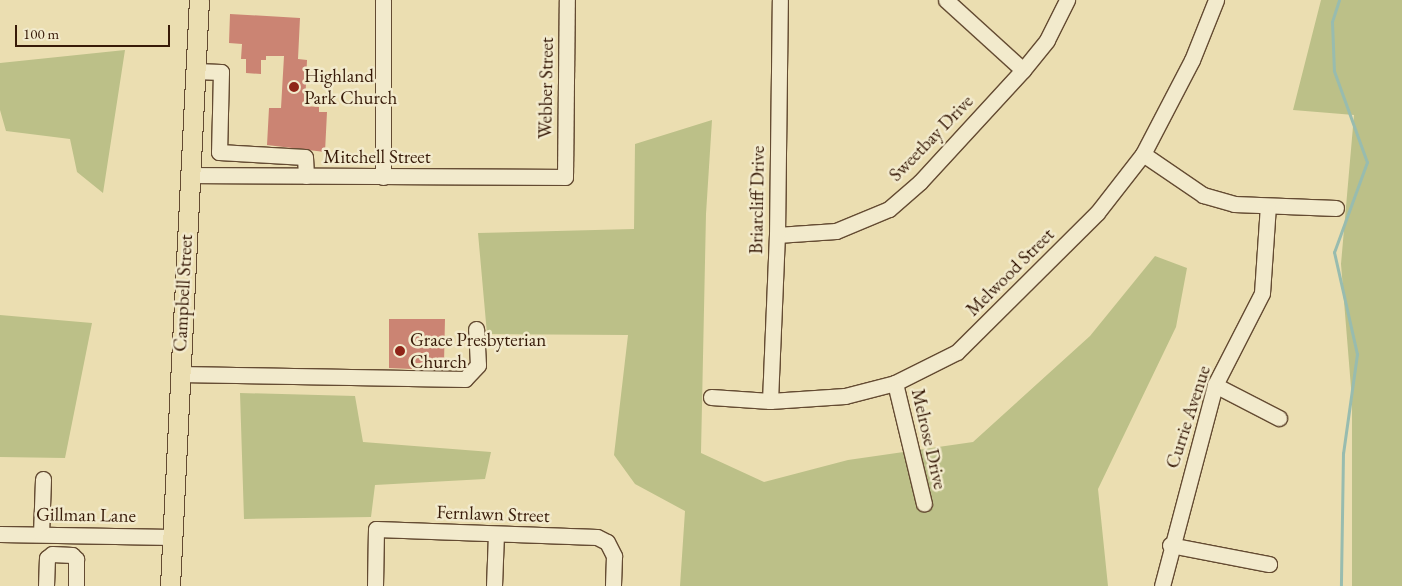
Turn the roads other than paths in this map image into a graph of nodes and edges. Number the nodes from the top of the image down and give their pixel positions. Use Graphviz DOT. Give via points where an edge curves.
graph roads {
  1 [pos="199,0"];
  2 [pos="383,0"];
  3 [pos="567,0"];
  4 [pos="780,0"];
  5 [pos="946,0"];
  6 [pos="1067,0"];
  7 [pos="1216,0"];
  8 [pos="1023,70"];
  9 [pos="195,71"];
  10 [pos="1143,154"];
  11 [pos="188,175"];
  12 [pos="306,176"];
  13 [pos="383,177"];
  14 [pos="566,177"];
  15 [pos="1268,206"];
  16 [pos="1336,208"];
  17 [pos="777,235"];
  18 [pos="476,329"];
  19 [pos="179,374"];
  20 [pos="895,383"];
  21 [pos="1215,385"];
  22 [pos="711,397"];
  23 [pos="770,401"];
  24 [pos="1279,418"];
  25 [pos="43,479"];
  26 [pos="924,504"];
  27 [pos="0,534"];
  28 [pos="42,534"];
  29 [pos="496,535"];
  30 [pos="172,537"];
  31 [pos="1170,545"];
  32 [pos="1269,564"];
  33 [pos="46,586"];
  34 [pos="76,586"];
  35 [pos="170,586"];
  36 [pos="375,586"];
  37 [pos="494,586"];
  38 [pos="613,586"];
  39 [pos="1162,586"];
  1 -- 9 [label="main road, Campbell Street"];
  2 -- 13 [label="street"];
  3 -- 14 [label="street, Webber Street"];
  4 -- 17 [label="street, Briarcliff Drive"];
  5 -- 8 [label="street"];
  6 -- 8 [label="street, Sweetbay Drive" via="1047,40"];
  7 -- 10 [label="street, Melwood Street" via="1192,60"];
  8 -- 17 [label="street, Sweetbay Drive" via="920,182 889,208 836,231"];
  9 -- 11 [label="main road, Campbell Street"];
  9 -- 12 [label="street" via="221,72 219,152 305,157"];
  10 -- 15 [label="street" via="1204,195 1234,204"];
  10 -- 20 [label="street, Melwood Street" via="1097,213 957,352"];
  11 -- 12 [label="street, Mitchell Street"];
  11 -- 19 [label="main road, Campbell Street"];
  12 -- 13 [label="street, Mitchell Street"];
  13 -- 14 [label="street, Mitchell Street"];
  15 -- 16 [label="street"];
  15 -- 21 [label="street, Currie Avenue" via="1262,293"];
  17 -- 23 [label="street, Briarcliff Drive"];
  18 -- 19 [label="street" via="478,365 465,379"];
  19 -- 30 [label="main road, Campbell Street"];
  20 -- 23 [label="street, Melwood Street" via="845,396"];
  20 -- 26 [label="street, Melrose Drive"];
  21 -- 24 [label="street"];
  21 -- 31 [label="street, Currie Avenue"];
  22 -- 23 [label="street, Melwood Street"];
  25 -- 28 [label="street"];
  27 -- 28 [label="street, Gillman Lane"];
  28 -- 30 [label="street, Gillman Lane"];
  29 -- 36 [label="street, Fernlawn Street" via="376,529"];
  29 -- 37 [label="street"];
  29 -- 38 [label="street, Fernlawn Street" via="597,537 607,542 614,556"];
  30 -- 35 [label="main road, Campbell Street"];
  31 -- 32 [label="street"];
  31 -- 39 [label="street, Currie Avenue"];
  33 -- 34 [label="street" via="47,558 52,554 72,555 76,559"];
}
